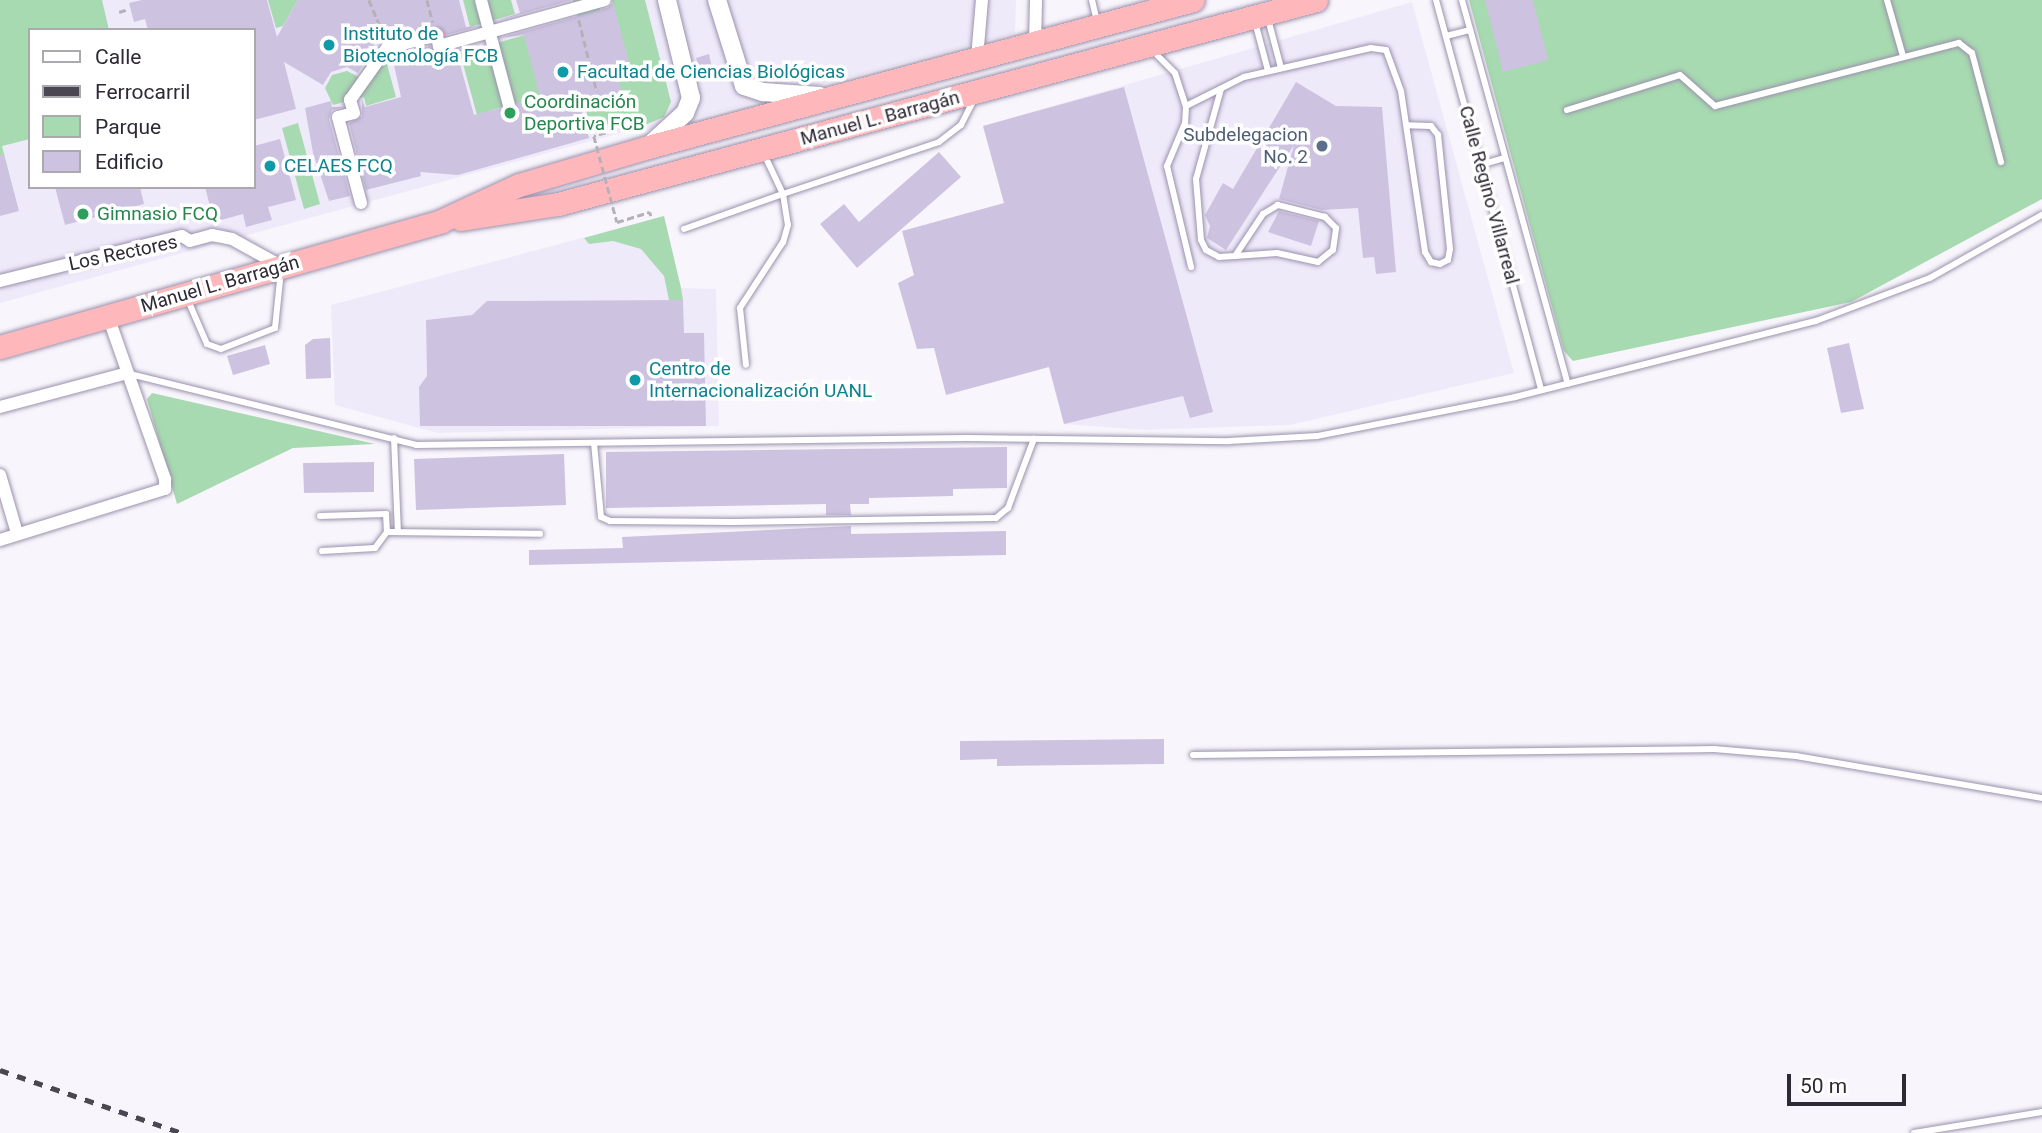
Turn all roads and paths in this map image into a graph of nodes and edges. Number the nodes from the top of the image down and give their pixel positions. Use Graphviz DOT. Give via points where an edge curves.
graph roads {
  1 [pos="369,0"];
  2 [pos="427,0"];
  3 [pos="481,0"];
  4 [pos="605,0"];
  5 [pos="667,0"];
  6 [pos="717,0"];
  7 [pos="982,0"];
  8 [pos="1035,0"];
  9 [pos="1092,0"];
  10 [pos="1193,0"];
  11 [pos="1316,0"];
  12 [pos="1436,0"];
  13 [pos="1462,0"];
  14 [pos="1887,0"];
  15 [pos="575,8"];
  16 [pos="128,9"];
  17 [pos="118,12"];
  18 [pos="1260,15"];
  19 [pos="1098,27"];
  20 [pos="1470,30"];
  21 [pos="489,32"];
  22 [pos="437,35"];
  23 [pos="1446,36"];
  24 [pos="1035,45"];
  25 [pos="1147,46"];
  26 [pos="387,48"];
  27 [pos="1903,56"];
  28 [pos="977,58"];
  29 [pos="1281,68"];
  30 [pos="1268,71"];
  31 [pos="1221,89"];
  32 [pos="597,92"];
  33 [pos="976,92"];
  34 [pos="831,97"];
  35 [pos="509,105"];
  36 [pos="1186,106"];
  37 [pos="1567,110"];
  38 [pos="1407,125"];
  39 [pos="626,127"];
  40 [pos="649,147"];
  41 [pos="761,149"];
  42 [pos="1504,158"];
  43 [pos="2001,162"];
  44 [pos="1480,165"];
  45 [pos="783,194"];
  46 [pos="361,203"];
  47 [pos="2042,215"];
  48 [pos="651,216"];
  49 [pos="441,221"];
  50 [pos="684,229"];
  51 [pos="1235,256"];
  52 [pos="281,266"];
  53 [pos="1191,267"];
  54 [pos="0,281"];
  55 [pos="185,293"];
  56 [pos="107,316"];
  57 [pos="0,347"];
  58 [pos="746,365"];
  59 [pos="128,373"];
  60 [pos="1568,384"];
  61 [pos="1541,390"];
  62 [pos="0,407"];
  63 [pos="394,438"];
  64 [pos="1034,439"];
  65 [pos="594,443"];
  66 [pos="0,475"];
  67 [pos="320,516"];
  68 [pos="387,532"];
  69 [pos="398,532"];
  70 [pos="17,533"];
  71 [pos="540,534"];
  72 [pos="0,540"];
  73 [pos="322,551"];
  74 [pos="1193,755"];
  75 [pos="2042,798"];
  76 [pos="2042,1112"];
  77 [pos="1914,1133"];
  1 -- 26 [label="path"];
  2 -- 22 [label="path"];
  3 -- 21 [label="street"];
  4 -- 15 [label="street"];
  5 -- 40 [label="street" via="691,98 685,113"];
  6 -- 34 [label="street" via="744,86 763,92"];
  7 -- 28 [label="street"];
  8 -- 24 [label="street"];
  9 -- 19 [label="lane"];
  10 -- 19 [label="highway, Manuel L. Barragán"];
  11 -- 18 [label="highway, Manuel L. Barragán"];
  12 -- 23 [label="lane, Calle Regino Villarreal"];
  13 -- 20 [label="lane, Calle Regino Villarreal"];
  14 -- 27 [label="lane"];
  15 -- 21 [label="street"];
  15 -- 32 [label="path"];
  16 -- 17 [label="path"];
  18 -- 25 [label="highway, Manuel L. Barragán"];
  18 -- 29 [label="lane"];
  18 -- 30 [label="lane"];
  19 -- 24 [label="highway, Manuel L. Barragán"];
  20 -- 23 [label="lane"];
  20 -- 42 [label="lane, Calle Regino Villarreal"];
  21 -- 22 [label="street" via="439,46"];
  21 -- 35 [label="street"];
  22 -- 26 [label="street"];
  23 -- 44 [label="lane, Calle Regino Villarreal"];
  24 -- 28 [label="highway, Manuel L. Barragán"];
  25 -- 33 [label="highway, Manuel L. Barragán"];
  25 -- 36 [label="lane" via="1175,73"];
  26 -- 46 [label="street" via="350,100 354,113 338,117"];
  27 -- 37 [label="lane" via="1715,106 1680,75"];
  27 -- 43 [label="lane" via="1953,43 1968,48"];
  28 -- 34 [label="highway, Manuel L. Barragán"];
  29 -- 30 [label="lane"];
  29 -- 38 [label="lane" via="1371,48 1386,50 1394,61"];
  30 -- 31 [label="lane"];
  31 -- 36 [label="lane"];
  31 -- 51 [label="lane" via="1195,179 1206,250 1219,257"];
  33 -- 41 [label="highway, Manuel L. Barragán"];
  33 -- 45 [label="lane" via="971,113 939,142"];
  34 -- 40 [label="highway, Manuel L. Barragán"];
  36 -- 53 [label="lane" via="1185,123 1167,166"];
  38 -- 38 [label="lane" via="1424,253 1440,264 1448,260 1450,249 1438,135 1431,126"];
  39 -- 48 [label="path, bridge" via="594,136 617,222 650,212"];
  40 -- 49 [label="highway, Manuel L. Barragán" via="519,185"];
  41 -- 45 [label="lane"];
  41 -- 49 [label="highway, Manuel L. Barragán" via="527,212"];
  42 -- 44 [label="lane"];
  42 -- 60 [label="lane, Calle Regino Villarreal"];
  44 -- 61 [label="lane, Calle Regino Villarreal"];
  45 -- 50 [label="lane"];
  45 -- 58 [label="lane" via="788,225 783,242 746,292 740,308"];
  47 -- 60 [label="lane" via="1930,278 1816,321"];
  49 -- 52 [label="highway, Manuel L. Barragán"];
  51 -- 51 [label="lane" via="1263,214 1278,205 1325,217 1336,228 1333,250 1318,262 1277,253"];
  52 -- 54 [label="street, Los Rectores" via="232,239 212,235 190,241 182,236"];
  52 -- 55 [label="highway, Manuel L. Barragán"];
  52 -- 55 [label="lane" via="275,328 220,349 207,344"];
  55 -- 56 [label="highway, Manuel L. Barragán"];
  56 -- 57 [label="highway, Manuel L. Barragán"];
  56 -- 59 [label="street"];
  59 -- 62 [label="street"];
  59 -- 63 [label="lane"];
  59 -- 70 [label="street" via="164,489"];
  60 -- 61 [label="lane"];
  61 -- 64 [label="lane" via="1317,436 1229,441"];
  63 -- 65 [label="lane" via="416,445"];
  63 -- 69 [label="lane"];
  64 -- 65 [label="lane"];
  64 -- 65 [label="lane" via="1008,508 996,518 734,522 610,521 601,517"];
  66 -- 70 [label="street"];
  67 -- 68 [label="lane" via="386,514"];
  68 -- 69 [label="lane"];
  68 -- 73 [label="lane" via="375,548"];
  69 -- 71 [label="lane"];
  70 -- 72 [label="street"];
  74 -- 75 [label="lane" via="1714,749 1797,756"];
  76 -- 77 [label="lane"];
}
